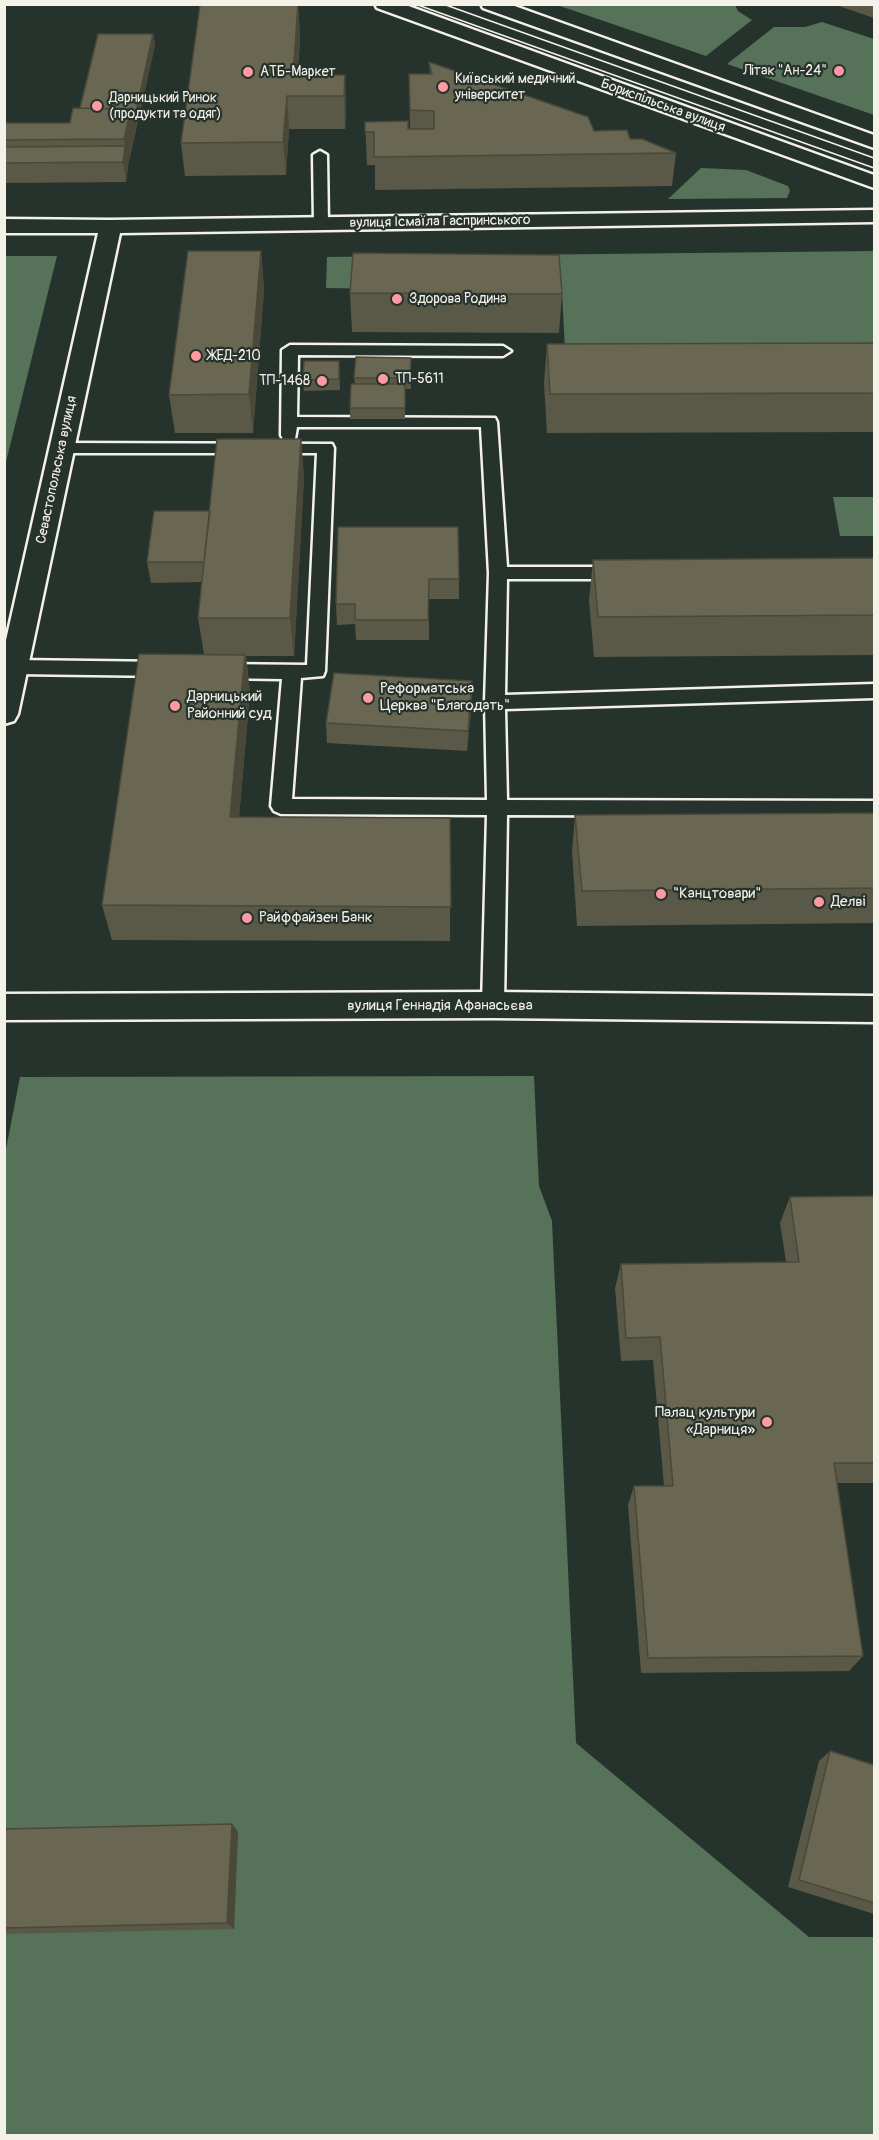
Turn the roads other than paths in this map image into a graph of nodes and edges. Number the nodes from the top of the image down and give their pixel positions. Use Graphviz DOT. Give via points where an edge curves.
graph roads {
  1 [pos="384,4"];
  2 [pos="490,4"];
  3 [pos="874,142"];
  4 [pos="320,155"];
  5 [pos="874,182"];
  6 [pos="874,216"];
  7 [pos="321,224"];
  8 [pos="4,226"];
  9 [pos="110,227"];
  10 [pos="503,351"];
  11 [pos="289,422"];
  12 [pos="62,448"];
  13 [pos="289,448"];
  14 [pos="498,573"];
  15 [pos="639,573"];
  16 [pos="15,667"];
  17 [pos="292,672"];
  18 [pos="874,691"];
  19 [pos="495,702"];
  20 [pos="4,714"];
  21 [pos="496,806"];
  22 [pos="874,809"];
  23 [pos="493,1005"];
  24 [pos="4,1007"];
  25 [pos="874,1009"];
  1 -- 5 [label="street, Бориспільська вулиця"];
  2 -- 3 [label="street"];
  4 -- 7 [label="lane"];
  6 -- 7 [label="street, вулиця Ісмаїла Гаспринського"];
  7 -- 9 [label="street, вулиця Ісмаїла Гаспринського"];
  8 -- 9 [label="street, вулиця Ісмаїла Гаспринського"];
  9 -- 12 [label="street, Севастопольська вулиця"];
  10 -- 11 [label="lane" via="290,350"];
  11 -- 13 [label="lane"];
  11 -- 14 [label="lane" via="489,422"];
  12 -- 13 [label="lane"];
  12 -- 16 [label="street, Севастопольська вулиця"];
  13 -- 17 [label="lane" via="326,448 316,671"];
  14 -- 15 [label="lane"];
  14 -- 19 [label="lane"];
  16 -- 17 [label="lane"];
  16 -- 20 [label="street, Севастопольська вулиця"];
  17 -- 21 [label="lane" via="281,806"];
  18 -- 19 [label="lane"];
  19 -- 21 [label="lane"];
  21 -- 22 [label="lane"];
  21 -- 23 [label="lane"];
  23 -- 24 [label="street, вулиця Геннадія Афанасьєва"];
  23 -- 25 [label="street, вулиця Геннадія Афанасьєва"];
}
